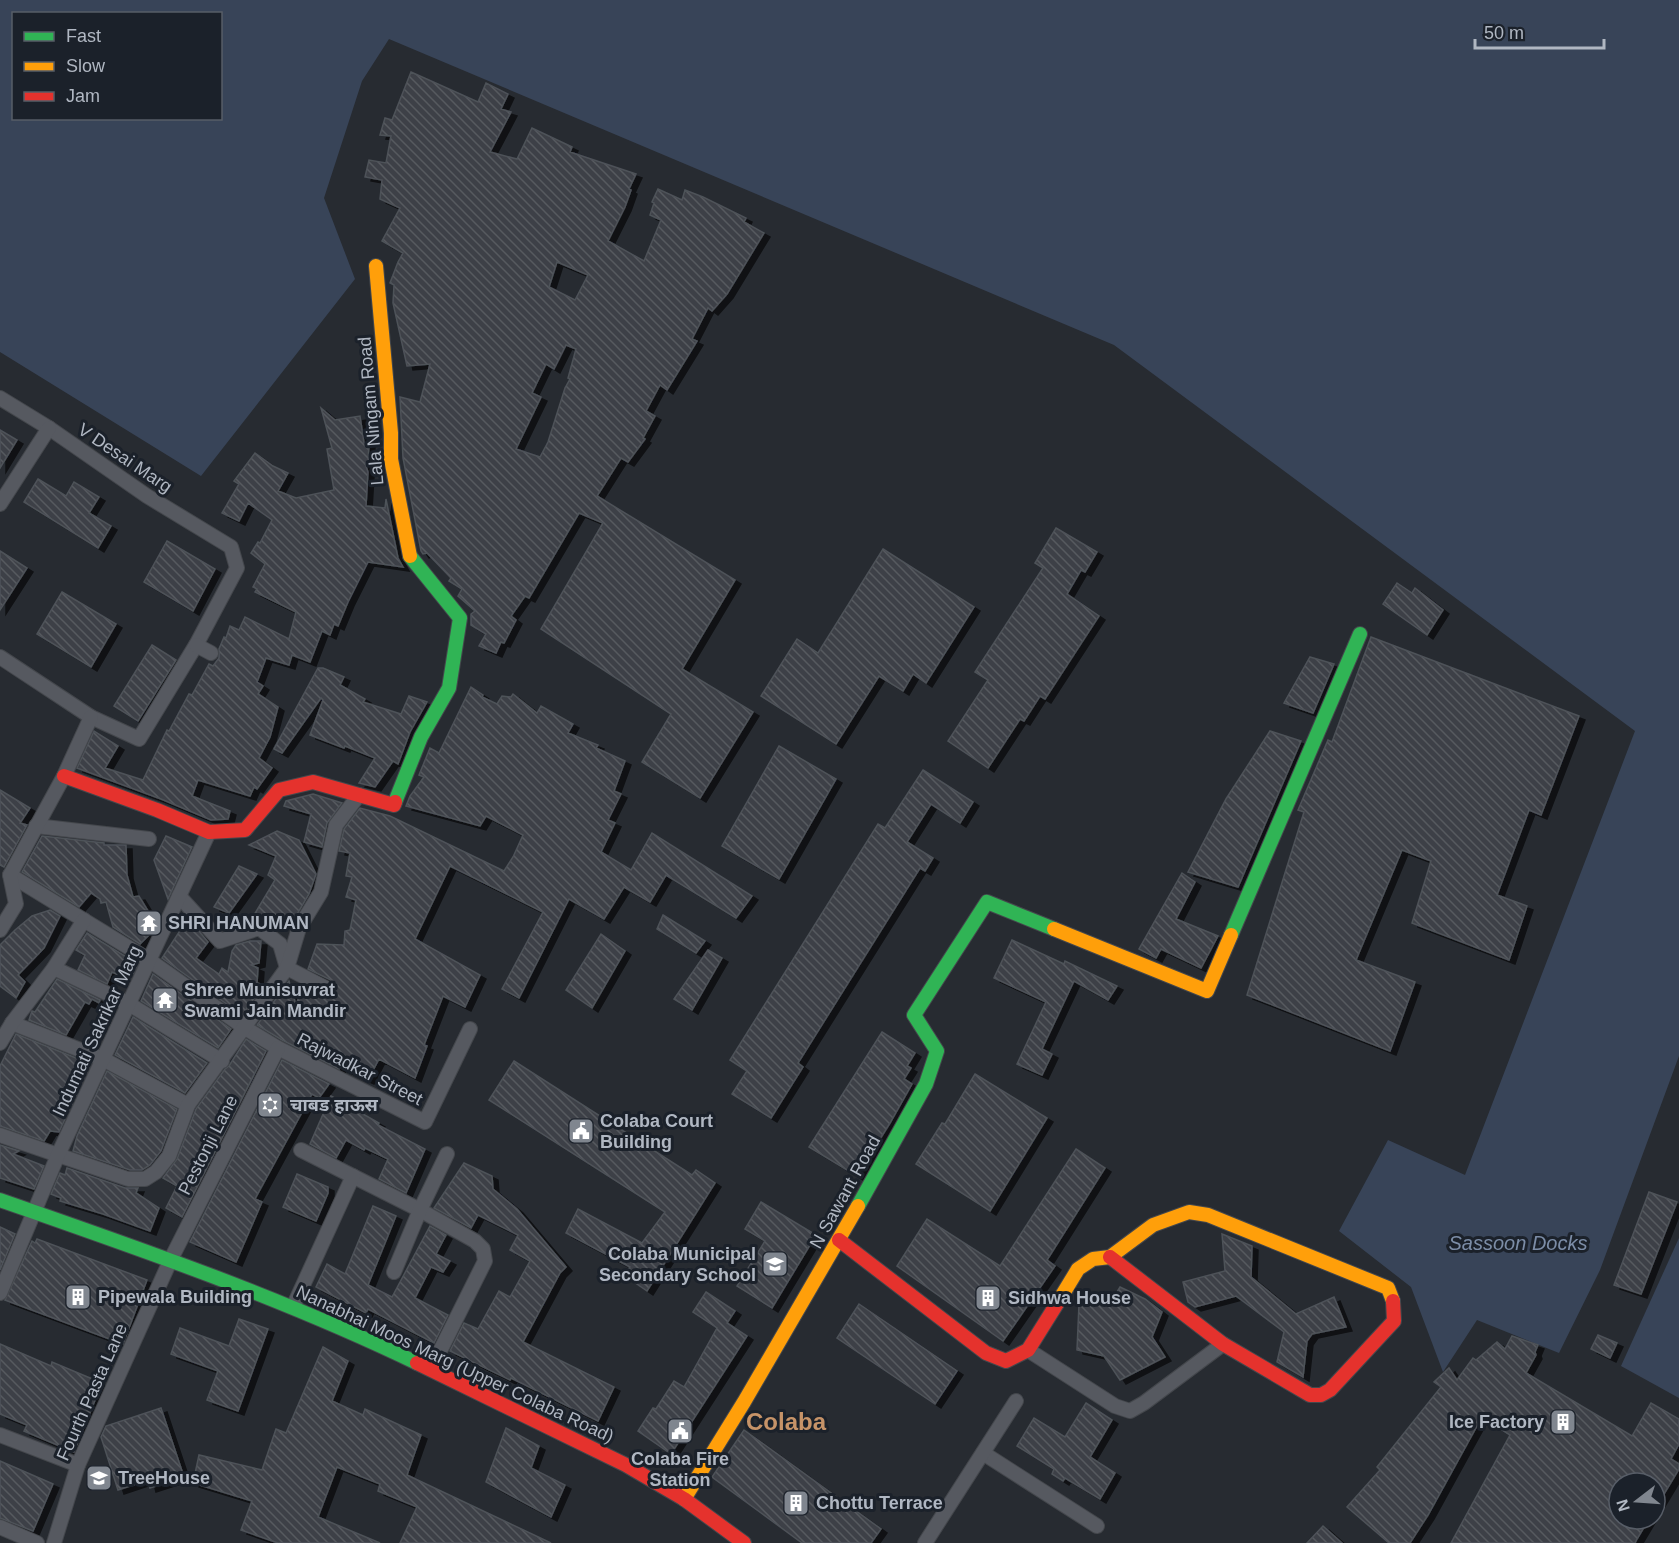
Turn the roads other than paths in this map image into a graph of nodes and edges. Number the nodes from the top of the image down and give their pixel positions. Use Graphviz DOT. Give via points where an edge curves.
graph roads {
  1 [pos="376,266"];
  2 [pos="0,398"];
  3 [pos="49,428"];
  4 [pos="0,504"];
  5 [pos="1360,634"];
  6 [pos="196,645"];
  7 [pos="211,653"];
  8 [pos="0,657"];
  9 [pos="91,717"];
  10 [pos="64,776"];
  11 [pos="359,795"];
  12 [pos="36,826"];
  13 [pos="209,832"];
  14 [pos="149,839"];
  15 [pos="10,875"];
  16 [pos="179,896"];
  17 [pos="84,920"];
  18 [pos="0,930"];
  19 [pos="149,960"];
  20 [pos="54,968"];
  21 [pos="287,968"];
  22 [pos="326,988"];
  23 [pos="129,1004"];
  24 [pos="12,1023"];
  25 [pos="245,1028"];
  26 [pos="470,1029"];
  27 [pos="0,1043"];
  28 [pos="278,1048"];
  29 [pos="103,1059"];
  30 [pos="222,1061"];
  31 [pos="188,1105"];
  32 [pos="0,1135"];
  33 [pos="300,1150"];
  34 [pos="447,1154"];
  35 [pos="58,1155"];
  36 [pos="353,1176"];
  37 [pos="0,1200"];
  38 [pos="420,1210"];
  39 [pos="33,1212"];
  40 [pos="839,1240"];
  41 [pos="1110,1257"];
  42 [pos="171,1259"];
  43 [pos="394,1272"];
  44 [pos="0,1293"];
  45 [pos="294,1307"];
  46 [pos="1223,1344"];
  47 [pos="1028,1350"];
  48 [pos="431,1369"];
  49 [pos="1016,1401"];
  50 [pos="0,1435"];
  51 [pos="983,1453"];
  52 [pos="78,1465"];
  53 [pos="684,1499"];
  54 [pos="1097,1526"];
  55 [pos="0,1527"];
  56 [pos="37,1543"];
  57 [pos="54,1543"];
  58 [pos="744,1543"];
  59 [pos="925,1543"];
  1 -- 11 [label="street, Lala Ningam Road" via="391,459 410,556 460,618 449,688 421,737 394,805"];
  2 -- 3 [label="street, V Desai Marg"];
  3 -- 4 [label="street"];
  3 -- 6 [label="street, V Desai Marg" via="147,496 231,547 237,568"];
  5 -- 40 [label="street, N Sawant Road" via="1207,991 987,902 914,1015 937,1051 926,1084"];
  6 -- 7 [label="street"];
  6 -- 9 [label="street" via="139,739"];
  8 -- 9 [label="street"];
  9 -- 10 [label="street"];
  10 -- 12 [label="street"];
  10 -- 13 [label="street, Lala Ningam Road"];
  11 -- 13 [label="street, Lala Ningam Road" via="313,782 279,790 245,830"];
  11 -- 21 [label="street" via="336,825 321,892 298,928"];
  12 -- 14 [label="street"];
  12 -- 15 [label="street"];
  13 -- 16 [label="street, Indumati Sakrikar Marg"];
  15 -- 17 [label="street, Rajwadkar Street"];
  15 -- 18 [label="street" via="16,904"];
  16 -- 19 [label="street, Indumati Sakrikar Marg"];
  16 -- 21 [label="street" via="220,941 259,928 279,944"];
  17 -- 19 [label="street, Rajwadkar Street"];
  17 -- 20 [label="street"];
  19 -- 23 [label="street, Indumati Sakrikar Marg"];
  19 -- 25 [label="street, Rajwadkar Street"];
  20 -- 23 [label="street"];
  20 -- 24 [label="street"];
  21 -- 22 [label="street"];
  21 -- 25 [label="street"];
  23 -- 29 [label="street, Indumati Sakrikar Marg"];
  23 -- 30 [label="street"];
  24 -- 27 [label="street"];
  24 -- 29 [label="street"];
  25 -- 28 [label="street, Rajwadkar Street"];
  25 -- 30 [label="street"];
  26 -- 28 [label="street, Rajwadkar Street" via="425,1122"];
  28 -- 42 [label="street, Pestonji Lane"];
  29 -- 31 [label="street"];
  29 -- 35 [label="street, Indumati Sakrikar Marg"];
  30 -- 31 [label="street"];
  31 -- 35 [label="street" via="169,1156 144,1179 128,1179"];
  32 -- 35 [label="street"];
  33 -- 36 [label="street"];
  34 -- 38 [label="street"];
  35 -- 39 [label="street, Indumati Sakrikar Marg"];
  36 -- 38 [label="street"];
  36 -- 45 [label="street"];
  37 -- 39 [label="street, Nanabhai Moos Marg (Upper Colaba Road)"];
  38 -- 43 [label="street"];
  38 -- 48 [label="street" via="475,1241 483,1249 485,1261"];
  39 -- 42 [label="street, Nanabhai Moos Marg (Upper Colaba Road)"];
  39 -- 44 [label="street, Indumati Sakrikar Marg"];
  40 -- 47 [label="street" via="986,1353 1006,1361"];
  40 -- 53 [label="street, N Sawant Road"];
  41 -- 46 [label="street"];
  41 -- 46 [label="street" via="1153,1225 1190,1212 1208,1215 1388,1288 1394,1304 1394,1321 1321,1395 1310,1395"];
  41 -- 47 [label="street" via="1093,1259 1078,1269"];
  42 -- 45 [label="street, Nanabhai Moos Marg (Upper Colaba Road)"];
  42 -- 52 [label="street, Fourth Pasta Lane"];
  45 -- 48 [label="street, Nanabhai Moos Marg (Upper Colaba Road)"];
  46 -- 47 [label="street" via="1130,1411 1115,1406"];
  48 -- 53 [label="street, Nanabhai Moos Marg (Upper Colaba Road)" via="626,1465"];
  49 -- 51 [label="street"];
  50 -- 52 [label="street"];
  51 -- 54 [label="street"];
  51 -- 59 [label="street"];
  52 -- 57 [label="street, Fourth Pasta Lane"];
  53 -- 58 [label="street, Nanabhai Moos Marg (Upper Colaba Road)"];
  55 -- 56 [label="street"];
}
